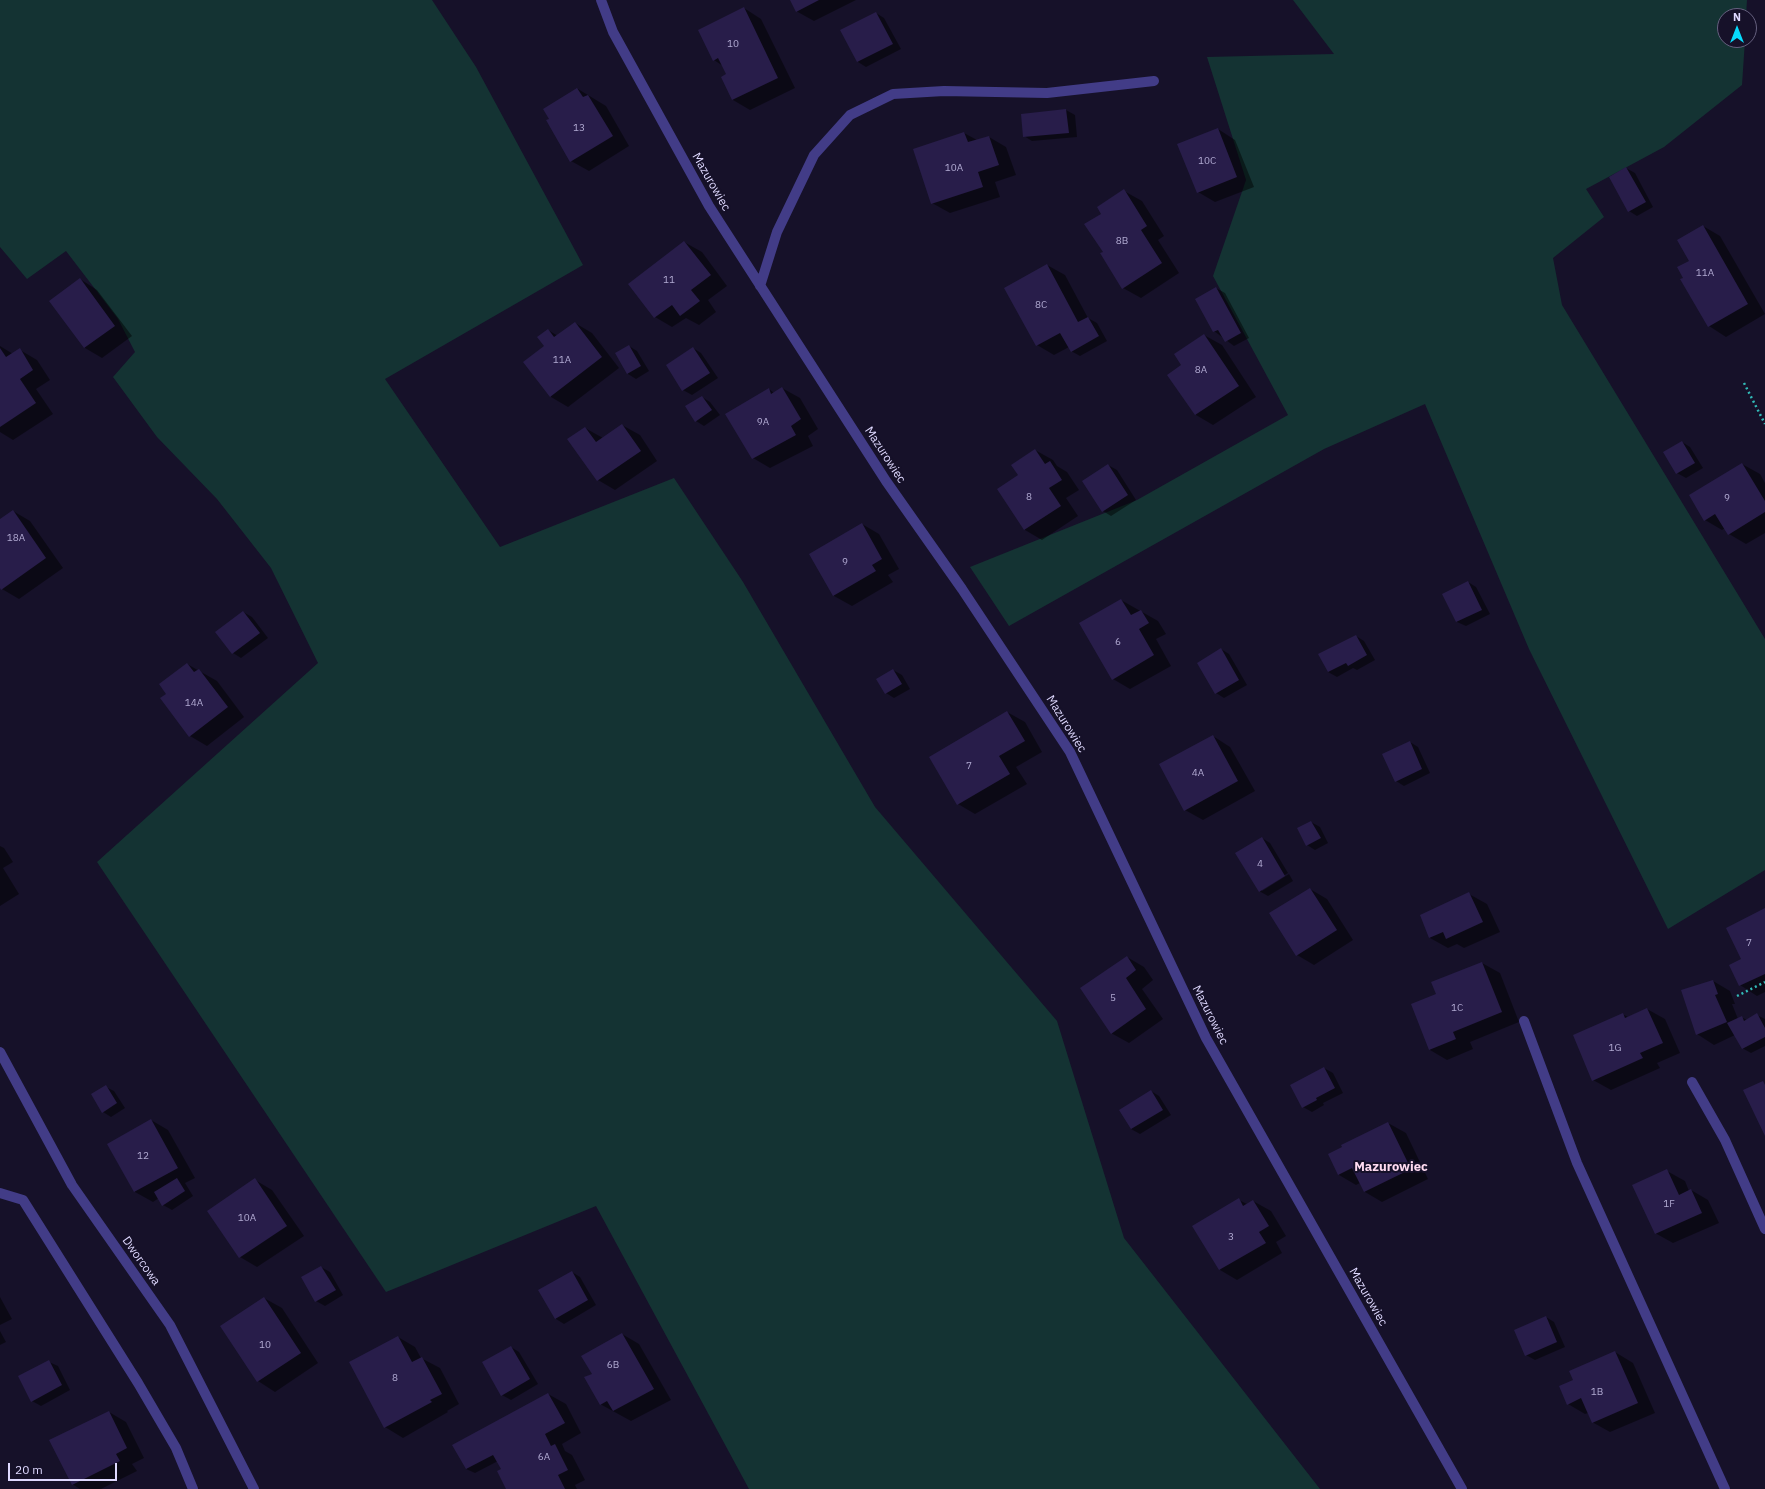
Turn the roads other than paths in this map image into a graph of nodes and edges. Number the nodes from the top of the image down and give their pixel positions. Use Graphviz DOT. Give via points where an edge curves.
graph roads {
  1 [pos="601,0"];
  2 [pos="1154,81"];
  3 [pos="760,286"];
  4 [pos="1524,1021"];
  5 [pos="0,1052"];
  6 [pos="1692,1082"];
  7 [pos="0,1193"];
  8 [pos="1765,1229"];
  9 [pos="193,1489"];
  10 [pos="254,1489"];
  11 [pos="1462,1489"];
  12 [pos="1725,1489"];
  1 -- 3 [label="street, Mazurowiec" via="613,32 708,206"];
  2 -- 3 [label="street" via="1047,93 944,91 893,94 850,115 814,155 777,232"];
  3 -- 11 [label="street, Mazurowiec" via="886,481 962,589 1070,752 1206,1038"];
  4 -- 12 [label="street" via="1577,1163"];
  5 -- 10 [label="street, Dworcowa" via="72,1184 170,1325"];
  6 -- 8 [label="street" via="1725,1140"];
  7 -- 9 [label="street" via="23,1200 138,1383 176,1448"];
}
